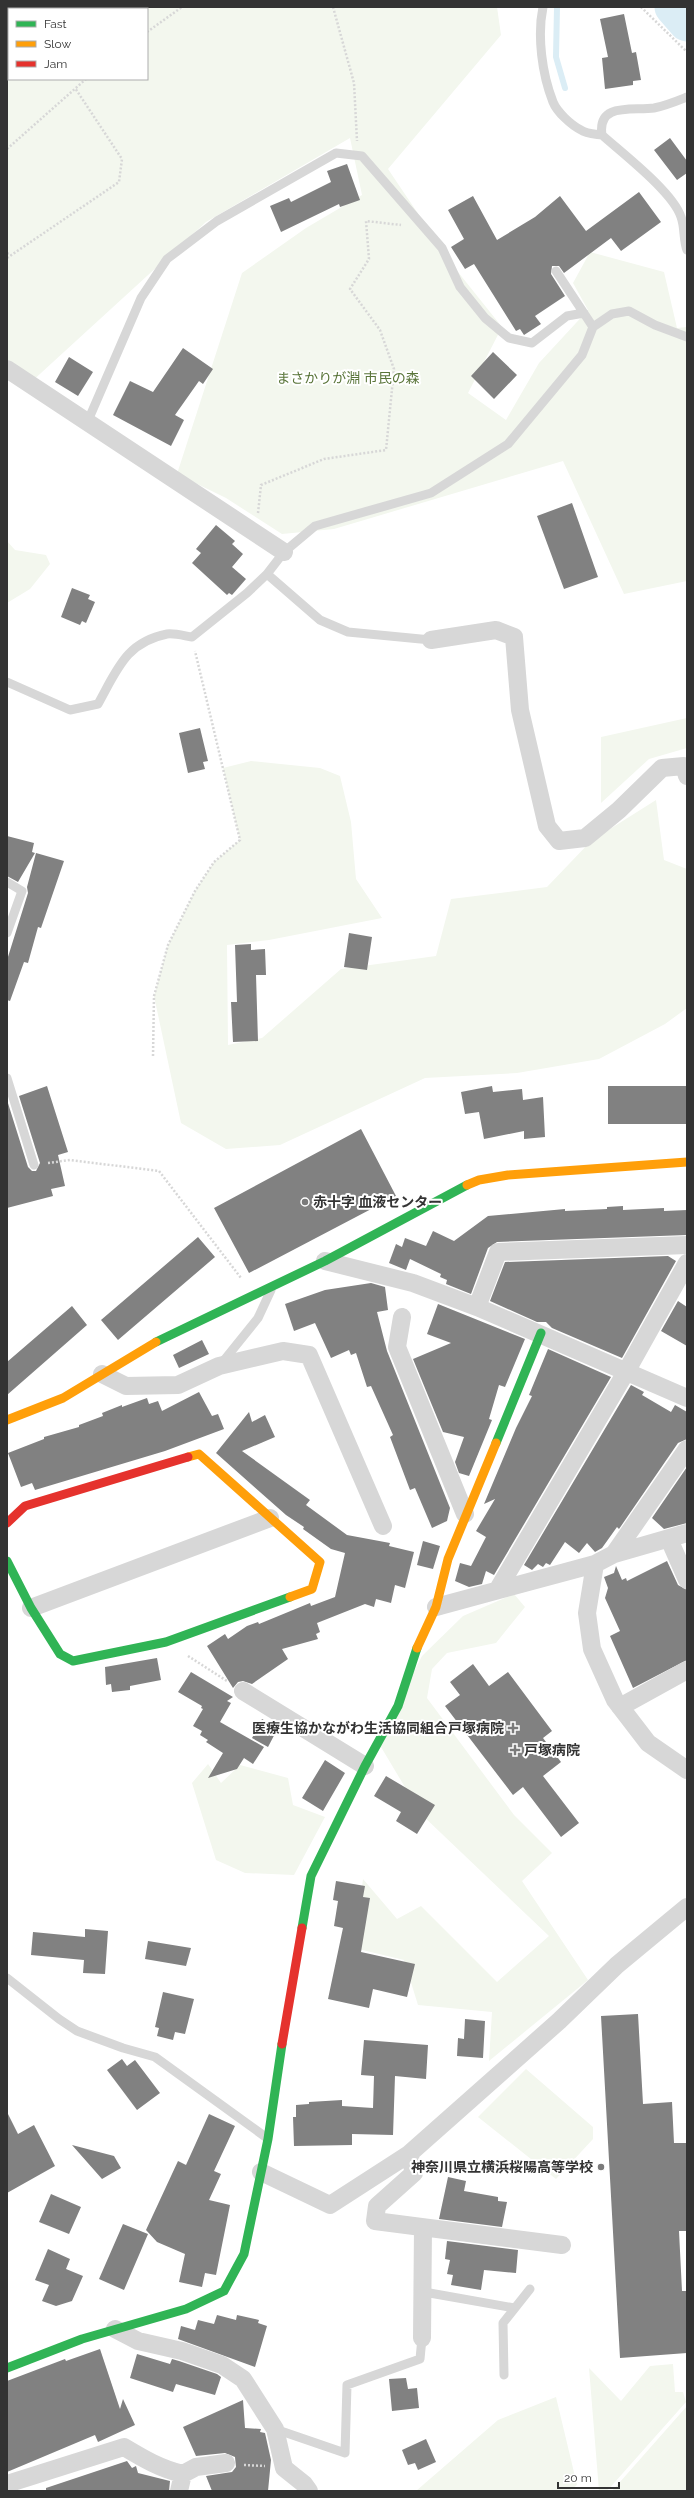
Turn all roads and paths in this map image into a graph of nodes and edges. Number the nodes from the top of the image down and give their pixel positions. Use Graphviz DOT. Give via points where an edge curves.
graph roads {
  1 [pos="182,7"];
  2 [pos="333,7"];
  3 [pos="543,7"];
  4 [pos="641,7"];
  5 [pos="148,31"];
  6 [pos="687,52"];
  7 [pos="85,80"];
  8 [pos="75,88"];
  9 [pos="687,97"];
  10 [pos="602,135"];
  11 [pos="7,149"];
  12 [pos="362,156"];
  13 [pos="418,220"];
  14 [pos="687,250"];
  15 [pos="7,253"];
  16 [pos="11,255"];
  17 [pos="7,258"];
  18 [pos="556,271"];
  19 [pos="584,314"];
  20 [pos="593,327"];
  21 [pos="687,338"];
  22 [pos="7,369"];
  23 [pos="87,423"];
  24 [pos="256,534"];
  25 [pos="284,552"];
  26 [pos="267,574"];
  27 [pos="192,637"];
  28 [pos="431,640"];
  29 [pos="7,682"];
  30 [pos="687,776"];
  31 [pos="7,882"];
  32 [pos="7,933"];
  33 [pos="153,1056"];
  34 [pos="7,1078"];
  35 [pos="687,1162"];
  36 [pos="34,1165"];
  37 [pos="687,1245"];
  38 [pos="325,1261"];
  39 [pos="687,1263"];
  40 [pos="273,1286"];
  41 [pos="254,1294"];
  42 [pos="477,1307"];
  43 [pos="402,1317"];
  44 [pos="541,1333"];
  45 [pos="219,1366"];
  46 [pos="626,1372"];
  47 [pos="102,1374"];
  48 [pos="687,1398"];
  49 [pos="7,1420"];
  50 [pos="687,1450"];
  51 [pos="465,1514"];
  52 [pos="270,1518"];
  53 [pos="7,1523"];
  54 [pos="383,1526"];
  55 [pos="687,1533"];
  56 [pos="669,1539"];
  57 [pos="614,1554"];
  58 [pos="7,1561"];
  59 [pos="595,1564"];
  60 [pos="687,1580"];
  61 [pos="498,1589"];
  62 [pos="436,1607"];
  63 [pos="31,1608"];
  64 [pos="166,1642"];
  65 [pos="687,1670"];
  66 [pos="243,1691"];
  67 [pos="620,1707"];
  68 [pos="365,1766"];
  69 [pos="687,1770"];
  70 [pos="687,1906"];
  71 [pos="7,1978"];
  72 [pos="268,2139"];
  73 [pos="408,2154"];
  74 [pos="261,2172"];
  75 [pos="423,2228"];
  76 [pos="562,2245"];
  77 [pos="530,2289"];
  78 [pos="424,2292"];
  79 [pos="514,2308"];
  80 [pos="115,2329"];
  81 [pos="422,2338"];
  82 [pos="7,2368"];
  83 [pos="504,2375"];
  84 [pos="275,2429"];
  85 [pos="226,2463"];
  86 [pos="284,2468"];
  87 [pos="181,2483"];
  88 [pos="7,2484"];
  89 [pos="309,2491"];
  1 -- 5 [label="path"];
  2 -- 12 [label="path" via="354,83 355,136"];
  3 -- 10 [label="lane" via="540,20 544,65 553,103 582,131"];
  4 -- 6 [label="path"];
  7 -- 8 [label="path"];
  8 -- 11 [label="path"];
  8 -- 16 [label="path" via="122,159 119,182"];
  9 -- 10 [label="lane" via="655,108 616,110 607,114 600,125"];
  10 -- 14 [label="lane" via="674,204 682,217"];
  12 -- 13 [label="lane"];
  12 -- 23 [label="lane" via="336,153 217,221 167,259 141,298"];
  13 -- 19 [label="lane" via="442,248 460,287 485,318 509,338 532,342 567,316"];
  13 -- 24 [label="path" via="404,225 366,221 369,259 350,289 380,330 394,369 386,450 324,459 261,485"];
  15 -- 16 [label="path"];
  16 -- 17 [label="path"];
  18 -- 19 [label="lane"];
  19 -- 20 [label="lane"];
  20 -- 21 [label="lane" via="612,314 629,311"];
  20 -- 25 [label="lane" via="582,355 508,444 431,493 315,526"];
  22 -- 23 [label="street"];
  23 -- 24 [label="street"];
  24 -- 25 [label="street"];
  25 -- 26 [label="lane"];
  26 -- 27 [label="lane"];
  26 -- 28 [label="lane" via="320,620 348,632"];
  27 -- 29 [label="lane" via="169,634 137,647 124,656 98,704 70,710"];
  27 -- 33 [label="path" via="240,840 214,862 195,891 168,945 154,996"];
  28 -- 30 [label="street" via="496,630 514,637 520,710 547,826 559,841 585,838 662,768 684,766"];
  31 -- 32 [label="lane" via="22,891"];
  34 -- 36 [label="lane"];
  35 -- 38 [label="street" via="508,1175 479,1180"];
  36 -- 41 [label="path" via="70,1160 159,1171"];
  37 -- 42 [label="street" via="498,1252"];
  38 -- 40 [label="street"];
  38 -- 42 [label="street" via="413,1283"];
  39 -- 46 [label="street"];
  40 -- 41 [label="street"];
  40 -- 45 [label="lane" via="258,1318"];
  41 -- 47 [label="street" via="171,1333"];
  42 -- 44 [label="street"];
  43 -- 51 [label="street" via="397,1347"];
  44 -- 46 [label="street"];
  44 -- 51 [label="street"];
  45 -- 47 [label="street" via="178,1386 126,1386"];
  45 -- 54 [label="street" via="283,1351 309,1355"];
  46 -- 48 [label="street"];
  46 -- 61 [label="street"];
  47 -- 49 [label="street" via="63,1398"];
  50 -- 57 [label="street"];
  51 -- 62 [label="street" via="448,1559"];
  52 -- 53 [label="street" via="199,1454 24,1506"];
  52 -- 63 [label="street"];
  52 -- 64 [label="street" via="320,1562 312,1589"];
  55 -- 56 [label="street"];
  56 -- 57 [label="street"];
  56 -- 60 [label="street"];
  57 -- 59 [label="street"];
  58 -- 63 [label="street"];
  59 -- 61 [label="street"];
  59 -- 67 [label="street" via="589,1586 587,1613 592,1649"];
  61 -- 62 [label="street"];
  62 -- 68 [label="street" via="416,1650 398,1706"];
  63 -- 64 [label="street" via="60,1654 73,1661"];
  64 -- 66 [label="path"];
  65 -- 67 [label="street"];
  66 -- 68 [label="street"];
  67 -- 69 [label="street" via="648,1743"];
  68 -- 72 [label="street" via="311,1876 287,2009"];
  70 -- 73 [label="street" via="617,1965 559,2021"];
  71 -- 72 [label="lane" via="78,2031 155,2057"];
  72 -- 74 [label="street"];
  73 -- 74 [label="street" via="330,2205"];
  73 -- 75 [label="street" via="414,2173 377,2206 375,2221"];
  74 -- 80 [label="street" via="244,2254 224,2291 186,2309"];
  75 -- 76 [label="street"];
  75 -- 78 [label="street"];
  77 -- 79 [label="lane"];
  78 -- 79 [label="lane"];
  78 -- 81 [label="street"];
  79 -- 83 [label="lane" via="503,2323"];
  80 -- 82 [label="street"];
  80 -- 84 [label="street" via="138,2341 182,2351 222,2366 244,2379"];
  81 -- 84 [label="lane" via="420,2360 347,2385 345,2453"];
  84 -- 86 [label="street"];
  85 -- 86 [label="path"];
  85 -- 87 [label="street" via="196,2467"];
  86 -- 89 [label="street" via="292,2472"];
  87 -- 88 [label="street" via="124,2447"];
}
